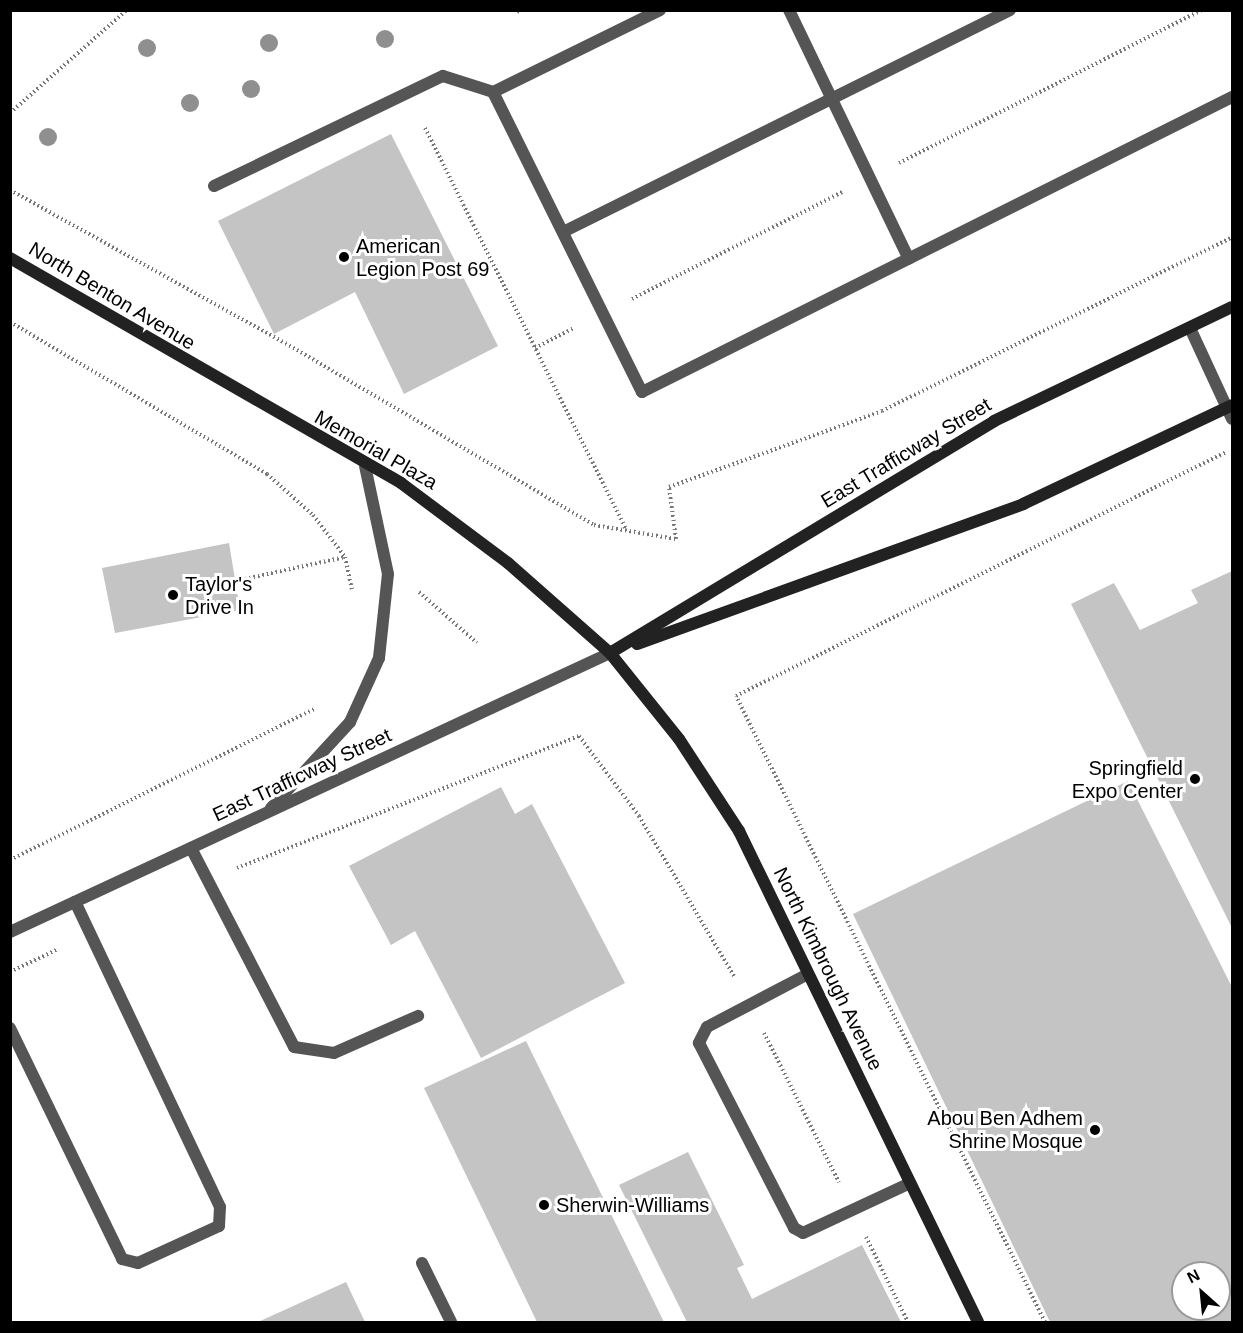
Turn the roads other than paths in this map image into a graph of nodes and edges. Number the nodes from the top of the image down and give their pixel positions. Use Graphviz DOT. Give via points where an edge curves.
graph roads {
  1 [pos="660,10"];
  2 [pos="789,10"];
  3 [pos="1010,10"];
  4 [pos="493,92"];
  5 [pos="1233,97"];
  6 [pos="832,99"];
  7 [pos="214,186"];
  8 [pos="563,232"];
  9 [pos="10,258"];
  10 [pos="909,259"];
  11 [pos="1233,307"];
  12 [pos="1190,328"];
  13 [pos="193,367"];
  14 [pos="1231,410"];
  15 [pos="365,466"];
  16 [pos="610,653"];
  17 [pos="266,813"];
  18 [pos="191,848"];
  19 [pos="75,902"];
  20 [pos="10,932"];
  21 [pos="808,974"];
  22 [pos="418,1016"];
  23 [pos="10,1028"];
  24 [pos="910,1183"];
  25 [pos="422,1263"];
  26 [pos="451,1323"];
  27 [pos="978,1323"];
  1 -- 4 [label="street"];
  2 -- 6 [label="street"];
  3 -- 6 [label="street"];
  4 -- 7 [label="street" via="443,76"];
  4 -- 8 [label="street"];
  5 -- 10 [label="street"];
  6 -- 8 [label="street"];
  6 -- 10 [label="street"];
  8 -- 10 [label="street" via="642,392"];
  9 -- 13 [label="main road, North Benton Avenue"];
  11 -- 12 [label="main road, East Trafficway Street"];
  12 -- 14 [label="street"];
  12 -- 16 [label="main road, East Trafficway Street" via="994,421"];
  13 -- 15 [label="main road, Memorial Plaza"];
  14 -- 16 [label="main road, East Trafficway Street" via="1023,504"];
  15 -- 16 [label="main road, Memorial Plaza" via="401,483 456,522"];
  15 -- 17 [label="street" via="388,574 379,658 350,722"];
  16 -- 17 [label="street, East Trafficway Street"];
  16 -- 21 [label="main road, North Kimbrough Avenue" via="722,803"];
  17 -- 18 [label="street, East Trafficway Street"];
  18 -- 19 [label="street, East Trafficway Street"];
  18 -- 22 [label="street" via="294,1047 334,1053"];
  19 -- 20 [label="street, East Trafficway Street"];
  19 -- 23 [label="street" via="220,1207 219,1226 138,1263 122,1259"];
  21 -- 24 [label="main road, North Kimbrough Avenue"];
  21 -- 24 [label="street" via="707,1027 699,1043 794,1228 803,1233"];
  24 -- 27 [label="main road, North Kimbrough Avenue"];
  25 -- 26 [label="street"];
}
